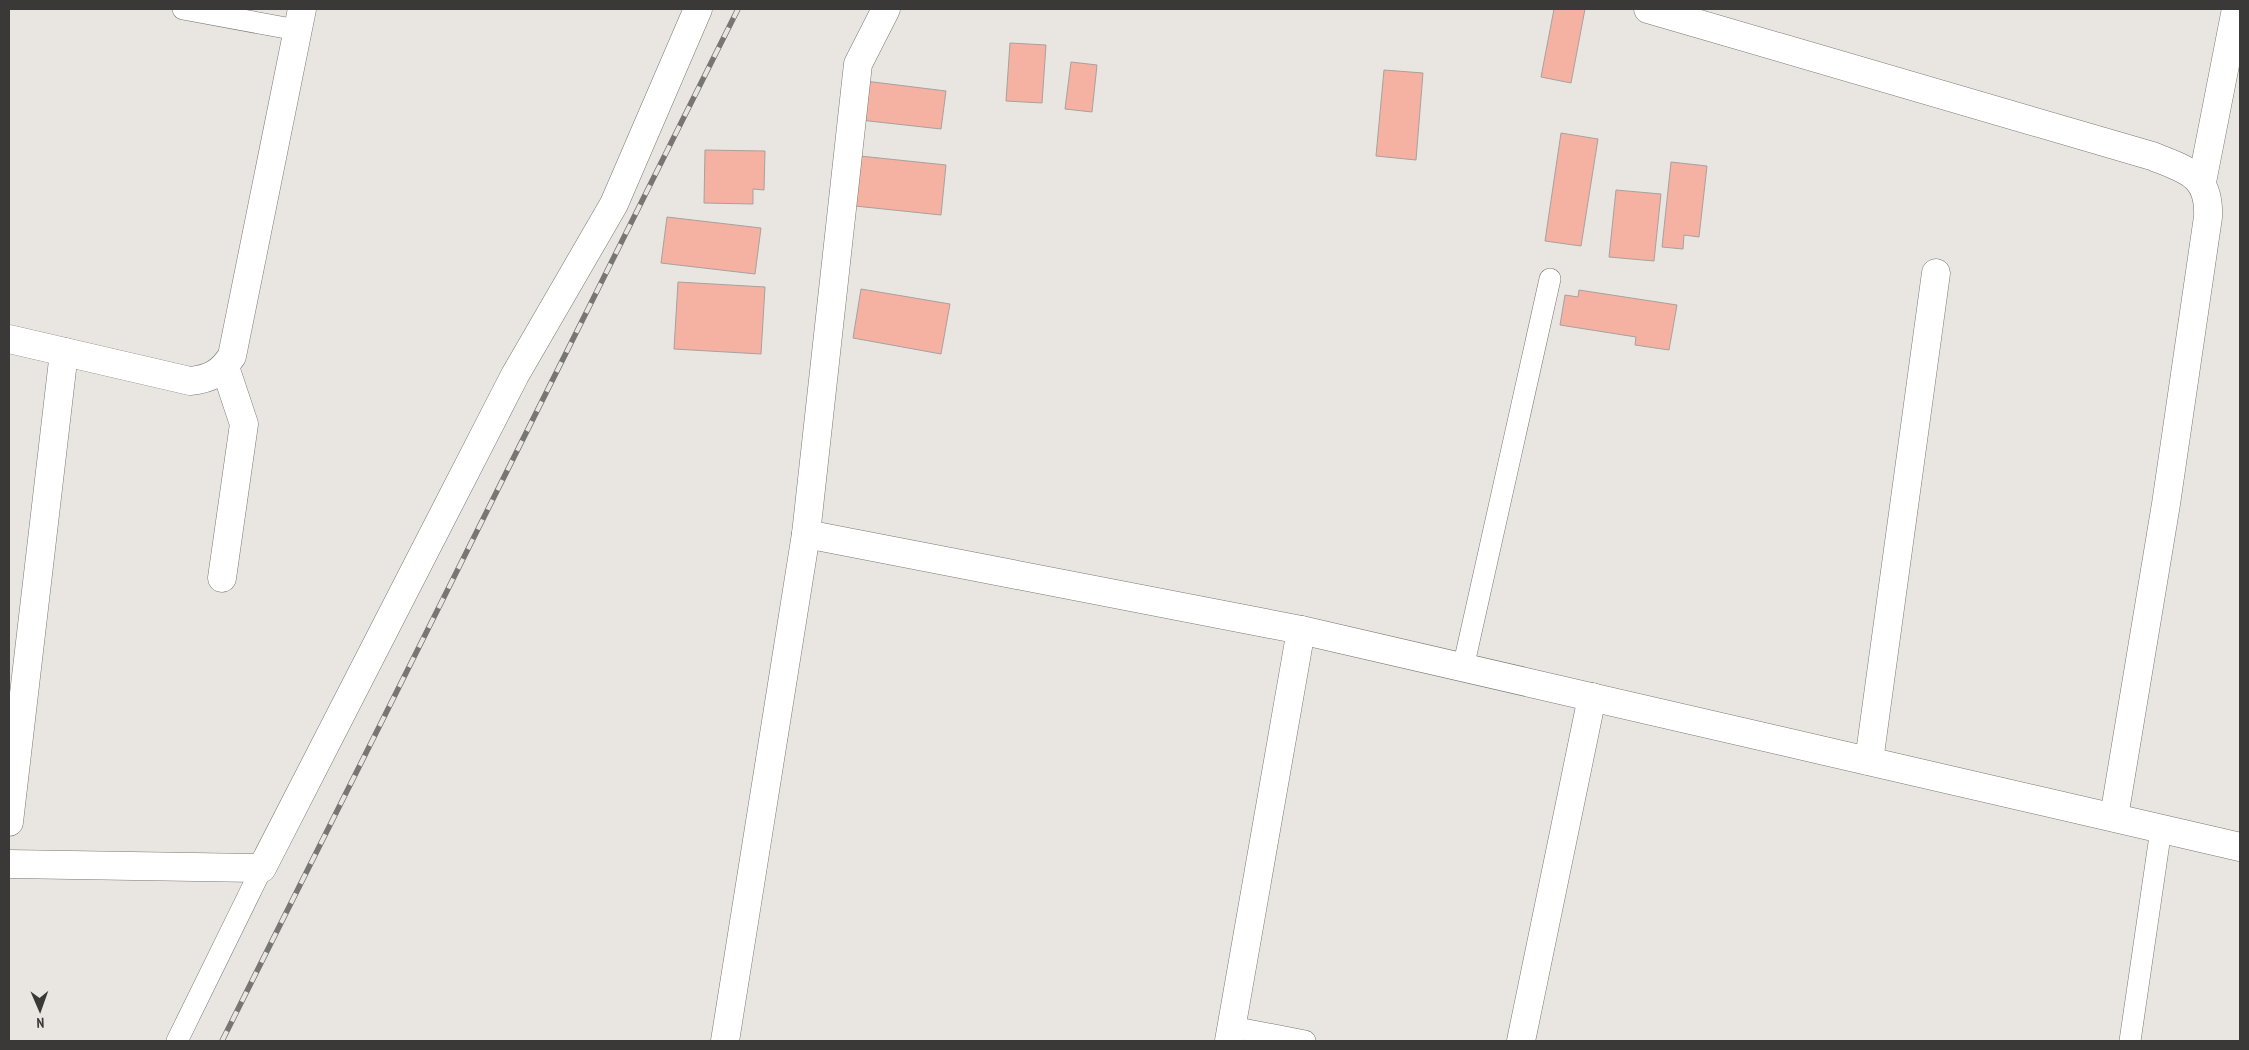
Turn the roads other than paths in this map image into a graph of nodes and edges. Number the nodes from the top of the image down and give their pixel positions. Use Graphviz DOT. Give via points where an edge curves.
graph roads {
  1 [pos="183,9"];
  2 [pos="698,9"];
  3 [pos="1648,9"];
  4 [pos="2236,9"];
  5 [pos="885,10"];
  6 [pos="299,19"];
  7 [pos="2202,182"];
  8 [pos="1936,273"];
  9 [pos="1550,278"];
  10 [pos="9,339"];
  11 [pos="64,352"];
  12 [pos="225,367"];
  13 [pos="806,534"];
  14 [pos="222,578"];
  15 [pos="1301,630"];
  16 [pos="1463,668"];
  17 [pos="1592,697"];
  18 [pos="1869,761"];
  19 [pos="2114,817"];
  20 [pos="9,822"];
  21 [pos="2161,829"];
  22 [pos="2240,847"];
  23 [pos="9,864"];
  24 [pos="262,868"];
  25 [pos="1230,1034"];
  26 [pos="177,1041"];
  27 [pos="726,1041"];
  28 [pos="1305,1041"];
  29 [pos="1521,1041"];
  30 [pos="2130,1041"];
  1 -- 6 [label="lane"];
  2 -- 24 [label="street" via="614,204 515,375"];
  3 -- 7 [label="street" via="2152,156 2190,172"];
  4 -- 7 [label="street"];
  5 -- 13 [label="street" via="858,64"];
  6 -- 12 [label="street" via="232,356"];
  7 -- 19 [label="street" via="2209,200 2208,217 2166,504"];
  8 -- 18 [label="street"];
  9 -- 16 [label="lane"];
  10 -- 11 [label="street"];
  11 -- 12 [label="street" via="190,381 206,379"];
  11 -- 20 [label="street"];
  12 -- 14 [label="street" via="244,424"];
  13 -- 15 [label="street"];
  13 -- 27 [label="street"];
  15 -- 16 [label="street"];
  15 -- 25 [label="street"];
  16 -- 17 [label="street"];
  17 -- 18 [label="street"];
  17 -- 29 [label="street"];
  18 -- 19 [label="street"];
  19 -- 21 [label="street"];
  21 -- 22 [label="street"];
  21 -- 30 [label="lane"];
  23 -- 24 [label="street"];
  24 -- 26 [label="lane"];
  25 -- 28 [label="lane"];
}
